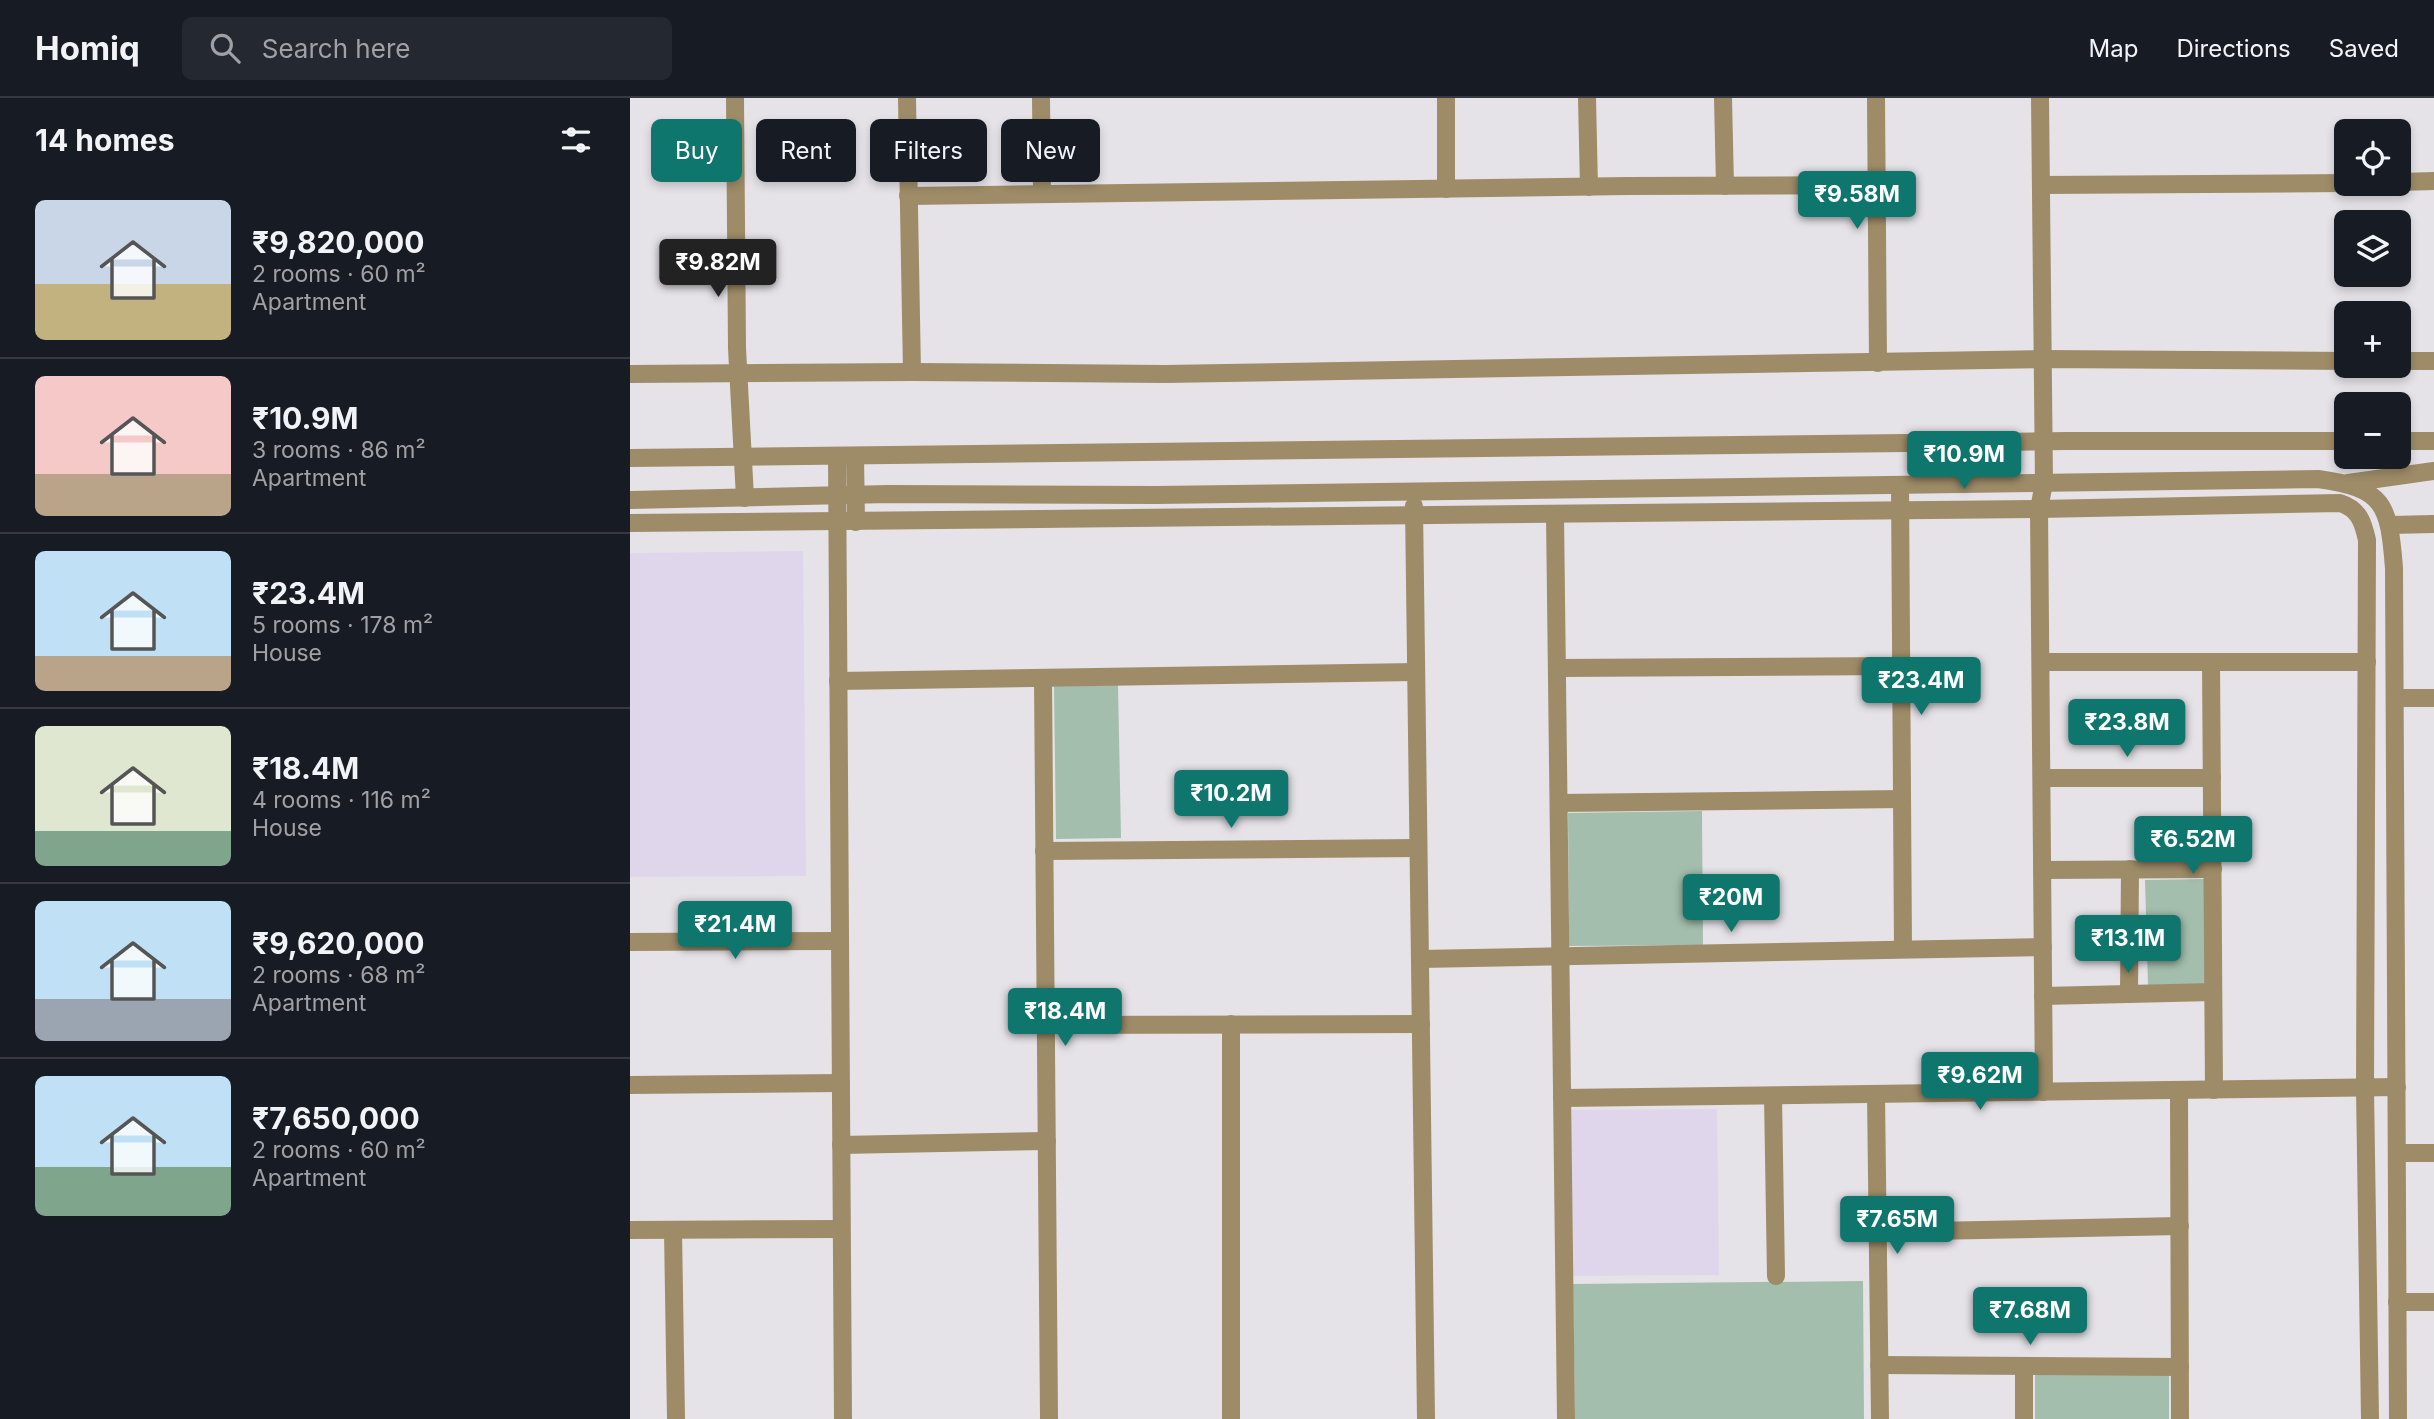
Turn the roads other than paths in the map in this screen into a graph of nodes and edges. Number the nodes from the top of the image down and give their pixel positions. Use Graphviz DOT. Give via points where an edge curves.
graph roads {
  1 [pos="735,98"];
  2 [pos="907,98"];
  3 [pos="1041,98"];
  4 [pos="1447,98"];
  5 [pos="1587,98"];
  6 [pos="1723,98"];
  7 [pos="1876,98"];
  8 [pos="2040,98"];
  9 [pos="2434,181"];
  10 [pos="2411,182"];
  11 [pos="2334,183"];
  12 [pos="1876,185"];
  13 [pos="2041,185"];
  14 [pos="1725,186"];
  15 [pos="1589,187"];
  16 [pos="1446,189"];
  17 [pos="1042,194"];
  18 [pos="908,196"];
  19 [pos="2042,359"];
  20 [pos="2334,361"];
  21 [pos="2411,361"];
  22 [pos="2434,361"];
  23 [pos="1878,363"];
  24 [pos="912,372"];
  25 [pos="739,373"];
  26 [pos="630,374"];
  27 [pos="2043,441"];
  28 [pos="2334,441"];
  29 [pos="2411,441"];
  30 [pos="2434,441"];
  31 [pos="846,456"];
  32 [pos="743,457"];
  33 [pos="630,458"];
  34 [pos="2434,471"];
  35 [pos="2044,483"];
  36 [pos="2347,483"];
  37 [pos="1900,485"];
  38 [pos="1414,490"];
  39 [pos="847,495"];
  40 [pos="745,498"];
  41 [pos="630,500"];
  42 [pos="2039,509"];
  43 [pos="1900,511"];
  44 [pos="1555,514"];
  45 [pos="1414,516"];
  46 [pos="837,522"];
  47 [pos="856,522"];
  48 [pos="630,523"];
  49 [pos="2434,523"];
  50 [pos="2390,525"];
  51 [pos="2041,662"];
  52 [pos="2211,662"];
  53 [pos="2367,662"];
  54 [pos="1901,666"];
  55 [pos="1557,668"];
  56 [pos="1416,672"];
  57 [pos="1043,678"];
  58 [pos="838,681"];
  59 [pos="2395,698"];
  60 [pos="2434,698"];
  61 [pos="2042,778"];
  62 [pos="2212,778"];
  63 [pos="1902,799"];
  64 [pos="1559,803"];
  65 [pos="1418,848"];
  66 [pos="1044,852"];
  67 [pos="2130,869"];
  68 [pos="2213,869"];
  69 [pos="2042,870"];
  70 [pos="839,941"];
  71 [pos="630,942"];
  72 [pos="2043,947"];
  73 [pos="1903,949"];
  74 [pos="1560,956"];
  75 [pos="1420,959"];
  76 [pos="2213,992"];
  77 [pos="2129,994"];
  78 [pos="2043,996"];
  79 [pos="1231,1024"];
  80 [pos="1421,1024"];
  81 [pos="1046,1025"];
  82 [pos="841,1083"];
  83 [pos="630,1085"];
  84 [pos="2397,1087"];
  85 [pos="2365,1089"];
  86 [pos="2214,1090"];
  87 [pos="2179,1091"];
  88 [pos="2044,1092"];
  89 [pos="1876,1094"];
  90 [pos="1773,1096"];
  91 [pos="1562,1098"];
  92 [pos="1047,1142"];
  93 [pos="841,1145"];
  94 [pos="2398,1153"];
  95 [pos="2434,1153"];
  96 [pos="2180,1226"];
  97 [pos="841,1229"];
  98 [pos="630,1230"];
  99 [pos="673,1230"];
  100 [pos="1878,1232"];
  101 [pos="1776,1276"];
  102 [pos="2397,1302"];
  103 [pos="2434,1302"];
  104 [pos="1879,1366"];
  105 [pos="2024,1366"];
  106 [pos="2180,1367"];
  107 [pos="676,1419"];
  108 [pos="843,1419"];
  109 [pos="1049,1419"];
  110 [pos="1231,1419"];
  111 [pos="1426,1419"];
  112 [pos="1566,1419"];
  113 [pos="1880,1419"];
  114 [pos="2024,1419"];
  115 [pos="2180,1419"];
  116 [pos="2370,1419"];
  117 [pos="2398,1419"];
  1 -- 25 [label="street"];
  2 -- 18 [label="street"];
  3 -- 17 [label="street"];
  4 -- 16 [label="street"];
  5 -- 15 [label="street"];
  6 -- 14 [label="street"];
  7 -- 12 [label="street"];
  8 -- 13 [label="street"];
  9 -- 10 [label="street"];
  11 -- 13 [label="street"];
  12 -- 14 [label="street"];
  12 -- 23 [label="street"];
  13 -- 19 [label="street"];
  14 -- 15 [label="street"];
  15 -- 16 [label="street"];
  16 -- 17 [label="street"];
  17 -- 18 [label="street"];
  18 -- 24 [label="street"];
  19 -- 20 [label="street"];
  19 -- 23 [label="street"];
  19 -- 27 [label="street"];
  21 -- 22 [label="street"];
  23 -- 24 [label="street"];
  24 -- 25 [label="street"];
  25 -- 26 [label="street"];
  25 -- 32 [label="street"];
  27 -- 28 [label="street"];
  27 -- 31 [label="street"];
  27 -- 35 [label="street"];
  29 -- 30 [label="street"];
  31 -- 32 [label="street"];
  31 -- 39 [label="street"];
  32 -- 33 [label="street"];
  32 -- 40 [label="street"];
  34 -- 36 [label="street"];
  35 -- 36 [label="street" via="2318,479"];
  35 -- 37 [label="street"];
  35 -- 42 [label="street"];
  36 -- 50 [label="street" via="2379,502"];
  37 -- 38 [label="street"];
  37 -- 43 [label="street"];
  38 -- 39 [label="street"];
  38 -- 45 [label="street"];
  39 -- 40 [label="street"];
  39 -- 46 [label="street"];
  39 -- 47 [label="street"];
  40 -- 41 [label="street"];
  42 -- 43 [label="street"];
  42 -- 51 [label="street"];
  42 -- 53 [label="street" via="2345,505 2360,517 2367,540"];
  43 -- 44 [label="street"];
  43 -- 54 [label="street"];
  44 -- 45 [label="street"];
  44 -- 55 [label="street"];
  45 -- 47 [label="street"];
  45 -- 56 [label="street"];
  46 -- 47 [label="street"];
  46 -- 48 [label="street"];
  46 -- 58 [label="street"];
  49 -- 50 [label="street"];
  50 -- 59 [label="street"];
  51 -- 52 [label="street"];
  51 -- 61 [label="street"];
  52 -- 53 [label="street"];
  52 -- 62 [label="street"];
  53 -- 85 [label="street"];
  54 -- 55 [label="street"];
  54 -- 63 [label="street"];
  55 -- 64 [label="street"];
  56 -- 57 [label="street"];
  56 -- 65 [label="street"];
  57 -- 58 [label="street"];
  57 -- 66 [label="street"];
  58 -- 70 [label="street"];
  59 -- 60 [label="street"];
  59 -- 84 [label="street"];
  61 -- 62 [label="street"];
  61 -- 69 [label="street"];
  62 -- 68 [label="street"];
  63 -- 64 [label="street"];
  63 -- 73 [label="street"];
  64 -- 74 [label="street"];
  65 -- 66 [label="street"];
  65 -- 75 [label="street"];
  66 -- 81 [label="street"];
  67 -- 68 [label="street"];
  67 -- 69 [label="street"];
  67 -- 77 [label="street"];
  68 -- 76 [label="street"];
  69 -- 72 [label="street"];
  70 -- 71 [label="street"];
  70 -- 82 [label="street"];
  72 -- 73 [label="street"];
  72 -- 78 [label="street"];
  73 -- 74 [label="street"];
  74 -- 75 [label="street"];
  74 -- 91 [label="street"];
  75 -- 80 [label="street"];
  76 -- 77 [label="street"];
  76 -- 86 [label="street"];
  77 -- 78 [label="street"];
  78 -- 88 [label="street"];
  79 -- 80 [label="street"];
  79 -- 81 [label="street"];
  79 -- 110 [label="street"];
  80 -- 111 [label="street"];
  81 -- 92 [label="street"];
  82 -- 83 [label="street"];
  82 -- 93 [label="street"];
  84 -- 85 [label="street"];
  84 -- 94 [label="street"];
  85 -- 86 [label="street"];
  85 -- 116 [label="street"];
  86 -- 87 [label="street"];
  87 -- 88 [label="street"];
  87 -- 96 [label="street"];
  88 -- 89 [label="street"];
  89 -- 90 [label="street"];
  89 -- 100 [label="street"];
  90 -- 91 [label="street"];
  90 -- 101 [label="street"];
  91 -- 112 [label="street"];
  92 -- 93 [label="street"];
  92 -- 109 [label="street"];
  93 -- 97 [label="street"];
  94 -- 95 [label="street"];
  94 -- 102 [label="street"];
  96 -- 100 [label="street"];
  96 -- 106 [label="street"];
  97 -- 99 [label="street"];
  97 -- 108 [label="street"];
  98 -- 99 [label="street"];
  99 -- 107 [label="street"];
  100 -- 104 [label="street"];
  102 -- 103 [label="street"];
  102 -- 117 [label="street"];
  104 -- 105 [label="street"];
  104 -- 113 [label="street"];
  105 -- 106 [label="street"];
  105 -- 114 [label="street"];
  106 -- 115 [label="street"];
}
